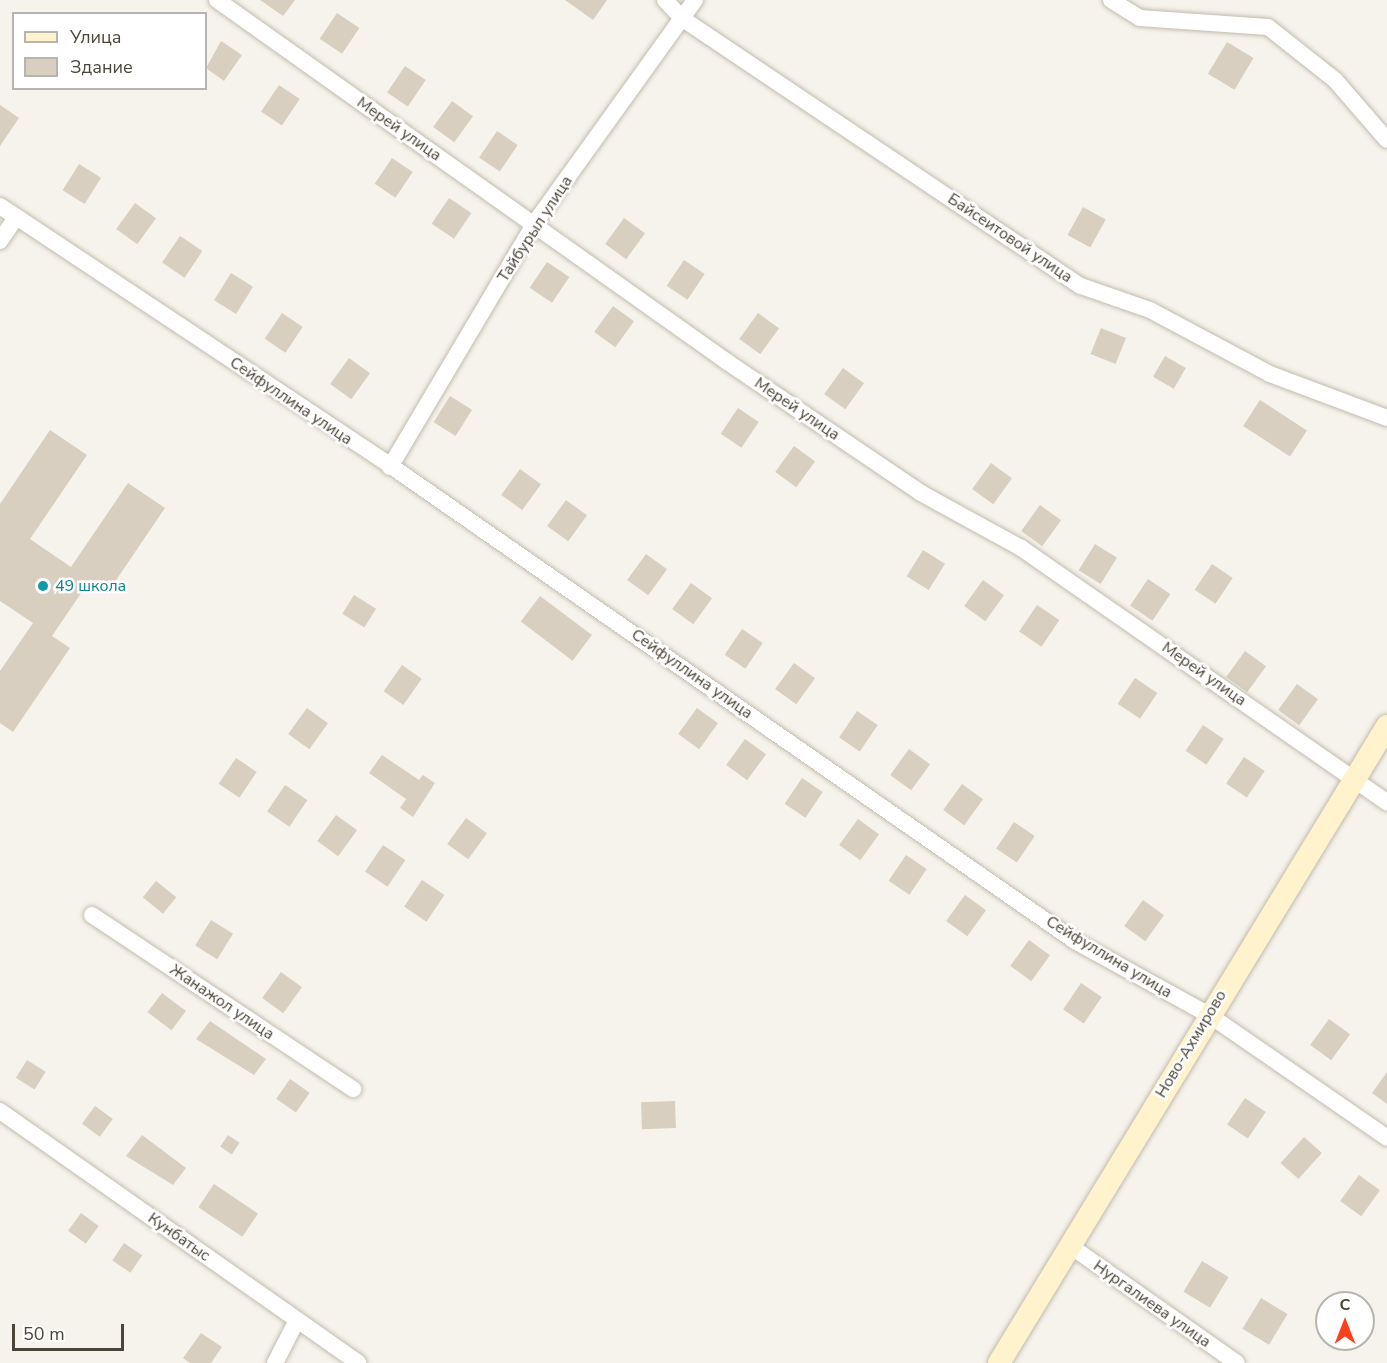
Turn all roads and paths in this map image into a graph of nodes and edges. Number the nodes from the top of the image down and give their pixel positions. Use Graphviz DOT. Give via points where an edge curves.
graph roads {
  1 [pos="217,0"];
  2 [pos="665,0"];
  3 [pos="695,0"];
  4 [pos="1111,0"];
  5 [pos="683,19"];
  6 [pos="1387,140"];
  7 [pos="0,207"];
  8 [pos="16,218"];
  9 [pos="534,224"];
  10 [pos="0,241"];
  11 [pos="1387,418"];
  12 [pos="390,467"];
  13 [pos="1387,726"];
  14 [pos="1355,779"];
  15 [pos="1387,802"];
  16 [pos="92,915"];
  17 [pos="1209,1015"];
  18 [pos="352,1089"];
  19 [pos="0,1111"];
  20 [pos="1387,1138"];
  21 [pos="1069,1245"];
  22 [pos="297,1320"];
  23 [pos="274,1363"];
  24 [pos="358,1363"];
  25 [pos="999,1363"];
  26 [pos="1237,1363"];
  1 -- 9 [label="street, Мерей улица"];
  2 -- 5 [label="street, Байсеитовой улица"];
  3 -- 5 [label="street, Тайбурыл улица"];
  4 -- 6 [label="street" via="1140,18 1268,27 1335,80"];
  5 -- 9 [label="street, Тайбурыл улица"];
  5 -- 11 [label="street, Байсеитовой улица" via="1081,286 1150,310 1270,374"];
  7 -- 8 [label="street, Сейфуллина улица"];
  8 -- 10 [label="street"];
  8 -- 12 [label="street, Сейфуллина улица"];
  9 -- 12 [label="street, Тайбурыл улица"];
  9 -- 14 [label="street, Мерей улица" via="921,493 1021,548"];
  12 -- 17 [label="street, Сейфуллина улица" via="1076,941"];
  13 -- 14 [label="street, Ново-Ахмирово"];
  14 -- 15 [label="street, Мерей улица"];
  14 -- 17 [label="street, Ново-Ахмирово"];
  16 -- 18 [label="street, Жанажол улица"];
  17 -- 20 [label="street, Сейфуллина улица"];
  17 -- 21 [label="street, Ново-Ахмирово"];
  19 -- 22 [label="street, Кунбатыс"];
  21 -- 25 [label="street, Ново-Ахмирово"];
  21 -- 26 [label="street, Нургалиева улица"];
  22 -- 23 [label="street"];
  22 -- 24 [label="street, Кунбатыс"];
}
